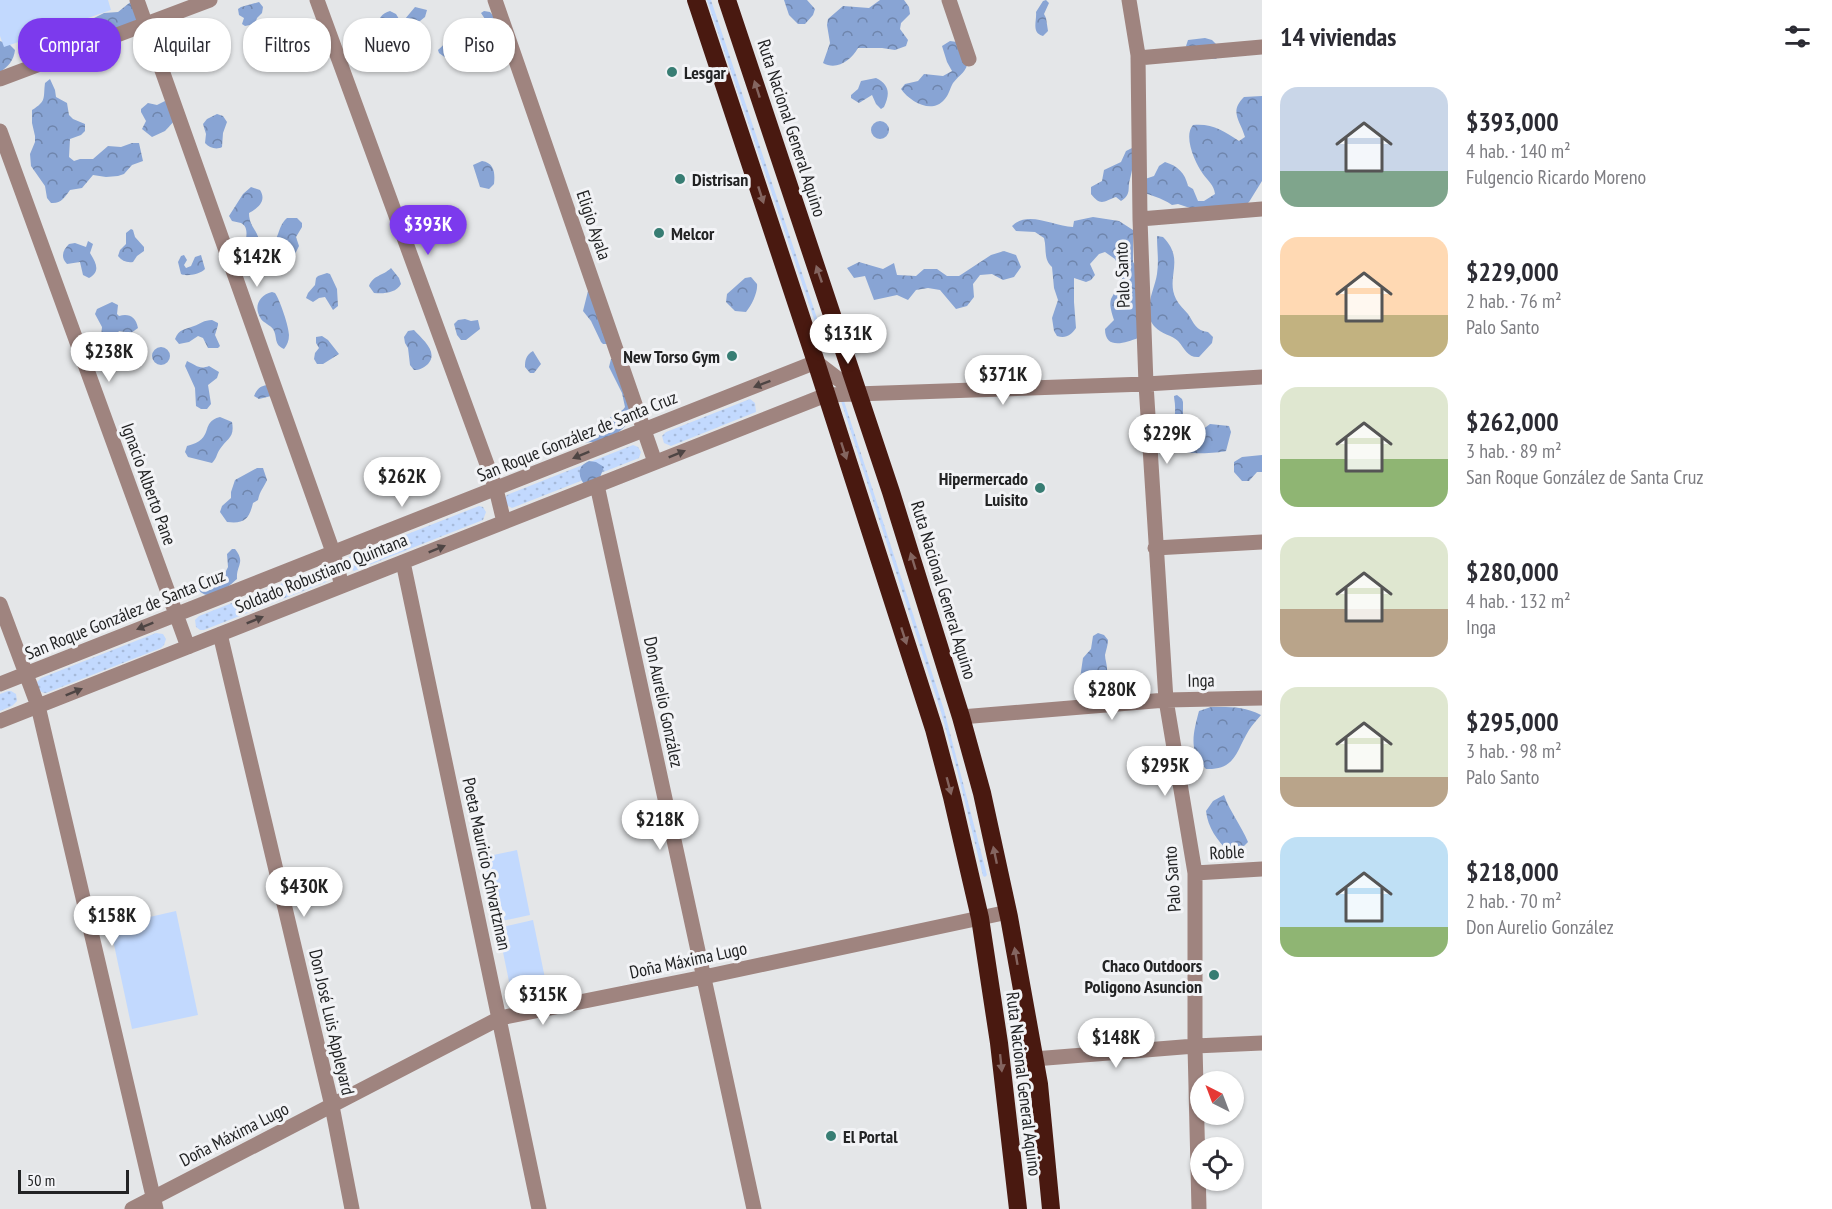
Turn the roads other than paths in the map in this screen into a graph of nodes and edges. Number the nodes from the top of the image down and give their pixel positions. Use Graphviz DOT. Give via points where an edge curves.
graph roads {
  1 [pos="137,0"];
  2 [pos="210,0"];
  3 [pos="317,0"];
  4 [pos="495,0"];
  5 [pos="696,0"];
  6 [pos="728,0"];
  7 [pos="950,0"];
  8 [pos="1129,0"];
  9 [pos="143,18"];
  10 [pos="159,18"];
  11 [pos="133,28"];
  12 [pos="1262,47"];
  13 [pos="1138,58"];
  14 [pos="969,59"];
  15 [pos="162,72"];
  16 [pos="0,79"];
  17 [pos="0,131"];
  18 [pos="1262,209"];
  19 [pos="1140,219"];
  20 [pos="816,362"];
  21 [pos="1262,377"];
  22 [pos="1146,384"];
  23 [pos="826,395"];
  24 [pos="859,395"];
  25 [pos="644,430"];
  26 [pos="655,462"];
  27 [pos="597,485"];
  28 [pos="495,489"];
  29 [pos="504,522"];
  30 [pos="1262,542"];
  31 [pos="1155,548"];
  32 [pos="333,552"];
  33 [pos="403,562"];
  34 [pos="342,586"];
  35 [pos="0,604"];
  36 [pos="176,614"];
  37 [pos="220,634"];
  38 [pos="188,647"];
  39 [pos="25,674"];
  40 [pos="0,684"];
  41 [pos="1262,698"];
  42 [pos="36,700"];
  43 [pos="1166,700"];
  44 [pos="962,717"];
  45 [pos="0,721"];
  46 [pos="1262,869"];
  47 [pos="1195,873"];
  48 [pos="1008,912"];
  49 [pos="980,918"];
  50 [pos="704,977"];
  51 [pos="500,1018"];
  52 [pos="1262,1043"];
  53 [pos="1196,1046"];
  54 [pos="1034,1059"];
  55 [pos="332,1106"];
  56 [pos="155,1203"];
  57 [pos="132,1209"];
  58 [pos="352,1209"];
  59 [pos="539,1209"];
  60 [pos="754,1209"];
  61 [pos="1018,1209"];
  62 [pos="1051,1209"];
  63 [pos="1199,1209"];
  1 -- 9 [label="street"];
  2 -- 10 [label="street"];
  3 -- 28 [label="street"];
  4 -- 25 [label="street, Eligio Ayala"];
  5 -- 20 [label="highway, Ruta Nacional General Aquino, one-way"];
  24 -- 6 [label="highway, Ruta Nacional General Aquino, one-way"];
  7 -- 14 [label="street"];
  8 -- 13 [label="street, Palo Santo"];
  11 -- 16 [label="street"];
  12 -- 13 [label="street"];
  13 -- 19 [label="street, Palo Santo"];
  15 -- 32 [label="street"];
  17 -- 36 [label="street, Ignacio Alberto Pane"];
  18 -- 19 [label="street"];
  19 -- 22 [label="street, Palo Santo"];
  20 -- 23 [label="highway, Ruta Nacional General Aquino"];
  20 -- 24 [label="street"];
  20 -- 25 [label="street, San Roque González de Santa Cruz, one-way"];
  21 -- 22 [label="street, Soldado Robustiano Quintana"];
  22 -- 24 [label="street, Soldado Robustiano Quintana"];
  22 -- 31 [label="street, Palo Santo"];
  23 -- 24 [label="street, Soldado Robustiano Quintana"];
  26 -- 23 [label="street, Soldado Robustiano Quintana, one-way"];
  23 -- 49 [label="highway, Ruta Nacional General Aquino, one-way" via="934,729"];
  44 -- 24 [label="highway, Ruta Nacional General Aquino, one-way"];
  25 -- 26 [label="street, Eligio Ayala"];
  25 -- 28 [label="street, San Roque González de Santa Cruz, one-way"];
  26 -- 27 [label="street, Soldado Robustiano Quintana"];
  27 -- 29 [label="street, Soldado Robustiano Quintana"];
  27 -- 50 [label="street, Don Aurelio González"];
  28 -- 29 [label="street"];
  28 -- 32 [label="street, San Roque González de Santa Cruz"];
  33 -- 29 [label="street, Soldado Robustiano Quintana, one-way"];
  30 -- 31 [label="street"];
  31 -- 43 [label="street, Palo Santo"];
  32 -- 34 [label="street"];
  32 -- 36 [label="street, San Roque González de Santa Cruz"];
  33 -- 34 [label="street, Soldado Robustiano Quintana"];
  33 -- 51 [label="street, Poeta Mauricio Schvartzman"];
  37 -- 34 [label="street, Soldado Robustiano Quintana, one-way"];
  35 -- 39 [label="street"];
  36 -- 38 [label="street, Ignacio Alberto Pane"];
  36 -- 39 [label="street, San Roque González de Santa Cruz, one-way"];
  37 -- 38 [label="street, Soldado Robustiano Quintana"];
  37 -- 55 [label="street, Don José Luis Appleyard"];
  42 -- 38 [label="street, Soldado Robustiano Quintana, one-way"];
  39 -- 40 [label="street, San Roque González de Santa Cruz"];
  39 -- 42 [label="street"];
  41 -- 43 [label="street, Inga"];
  42 -- 45 [label="street, Soldado Robustiano Quintana"];
  42 -- 56 [label="street"];
  43 -- 44 [label="street, Inga"];
  43 -- 47 [label="street, Palo Santo"];
  48 -- 44 [label="highway, Ruta Nacional General Aquino, one-way"];
  46 -- 47 [label="street, Roble"];
  47 -- 53 [label="street, Palo Santo"];
  48 -- 49 [label="street, Doña Máxima Lugo"];
  54 -- 48 [label="highway, Ruta Nacional General Aquino, one-way"];
  49 -- 50 [label="street, Doña Máxima Lugo"];
  49 -- 61 [label="highway, Ruta Nacional General Aquino, one-way"];
  50 -- 51 [label="street, Doña Máxima Lugo"];
  50 -- 60 [label="street, Don Aurelio González"];
  51 -- 55 [label="street, Doña Máxima Lugo"];
  51 -- 59 [label="street, Poeta Mauricio Schvartzman"];
  52 -- 53 [label="street"];
  53 -- 54 [label="street"];
  53 -- 63 [label="street, Palo Santo"];
  54 -- 62 [label="highway, Ruta Nacional General Aquino"];
  55 -- 56 [label="street, Doña Máxima Lugo"];
  55 -- 58 [label="street, Don José Luis Appleyard"];
  56 -- 57 [label="street, Doña Máxima Lugo"];
}
